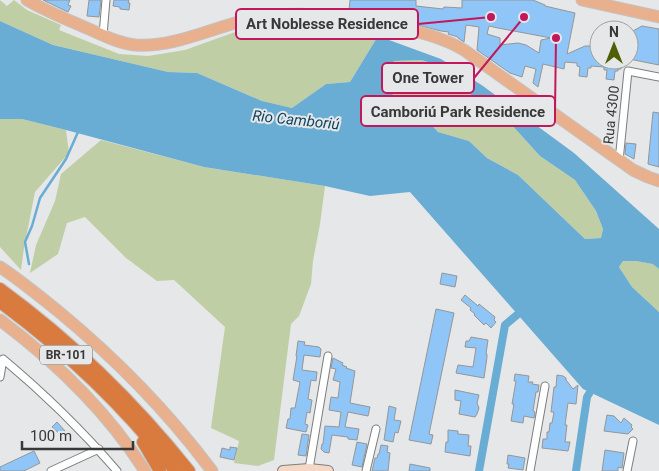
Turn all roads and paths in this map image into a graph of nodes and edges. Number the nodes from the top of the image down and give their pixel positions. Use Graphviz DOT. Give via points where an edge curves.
graph roads {
  1 [pos="27,0"];
  2 [pos="106,0"];
  3 [pos="582,0"];
  4 [pos="659,18"];
  5 [pos="102,35"];
  6 [pos="659,77"];
  7 [pos="619,161"];
  8 [pos="659,181"];
  9 [pos="0,267"];
  10 [pos="0,289"];
  11 [pos="0,302"];
  12 [pos="0,320"];
  13 [pos="328,356"];
  14 [pos="0,377"];
  15 [pos="545,386"];
  16 [pos="126,415"];
  17 [pos="376,429"];
  18 [pos="633,441"];
  19 [pos="99,449"];
  20 [pos="310,469"];
  21 [pos="213,470"];
  22 [pos="50,471"];
  23 [pos="117,471"];
  24 [pos="144,471"];
  25 [pos="160,471"];
  26 [pos="175,471"];
  27 [pos="189,471"];
  28 [pos="282,471"];
  29 [pos="328,471"];
  30 [pos="366,471"];
  31 [pos="530,471"];
  32 [pos="627,471"];
  1 -- 5 [label="main road"];
  2 -- 5 [label="street"];
  3 -- 4 [label="main road"];
  5 -- 7 [label="main road" via="133,45 150,45 258,17 290,14 355,18 414,30 446,40 464,50"];
  6 -- 7 [label="street, Rua 4300" via="628,71"];
  7 -- 8 [label="main road"];
  9 -- 21 [label="main road" via="63,315 118,364"];
  10 -- 27 [label="highway, BR-101" via="53,330 104,376"];
  11 -- 16 [label="highway, BR-101" via="63,353"];
  12 -- 24 [label="main road" via="47,358 98,408"];
  13 -- 20 [label="street"];
  14 -- 19 [label="street" via="3,359 55,404"];
  15 -- 31 [label="street"];
  16 -- 25 [label="highway"];
  16 -- 26 [label="highway, BR-101"];
  17 -- 30 [label="street"];
  18 -- 32 [label="street"];
  19 -- 22 [label="street"];
  19 -- 23 [label="street"];
  20 -- 28 [label="main road"];
  20 -- 29 [label="main road"];
}
